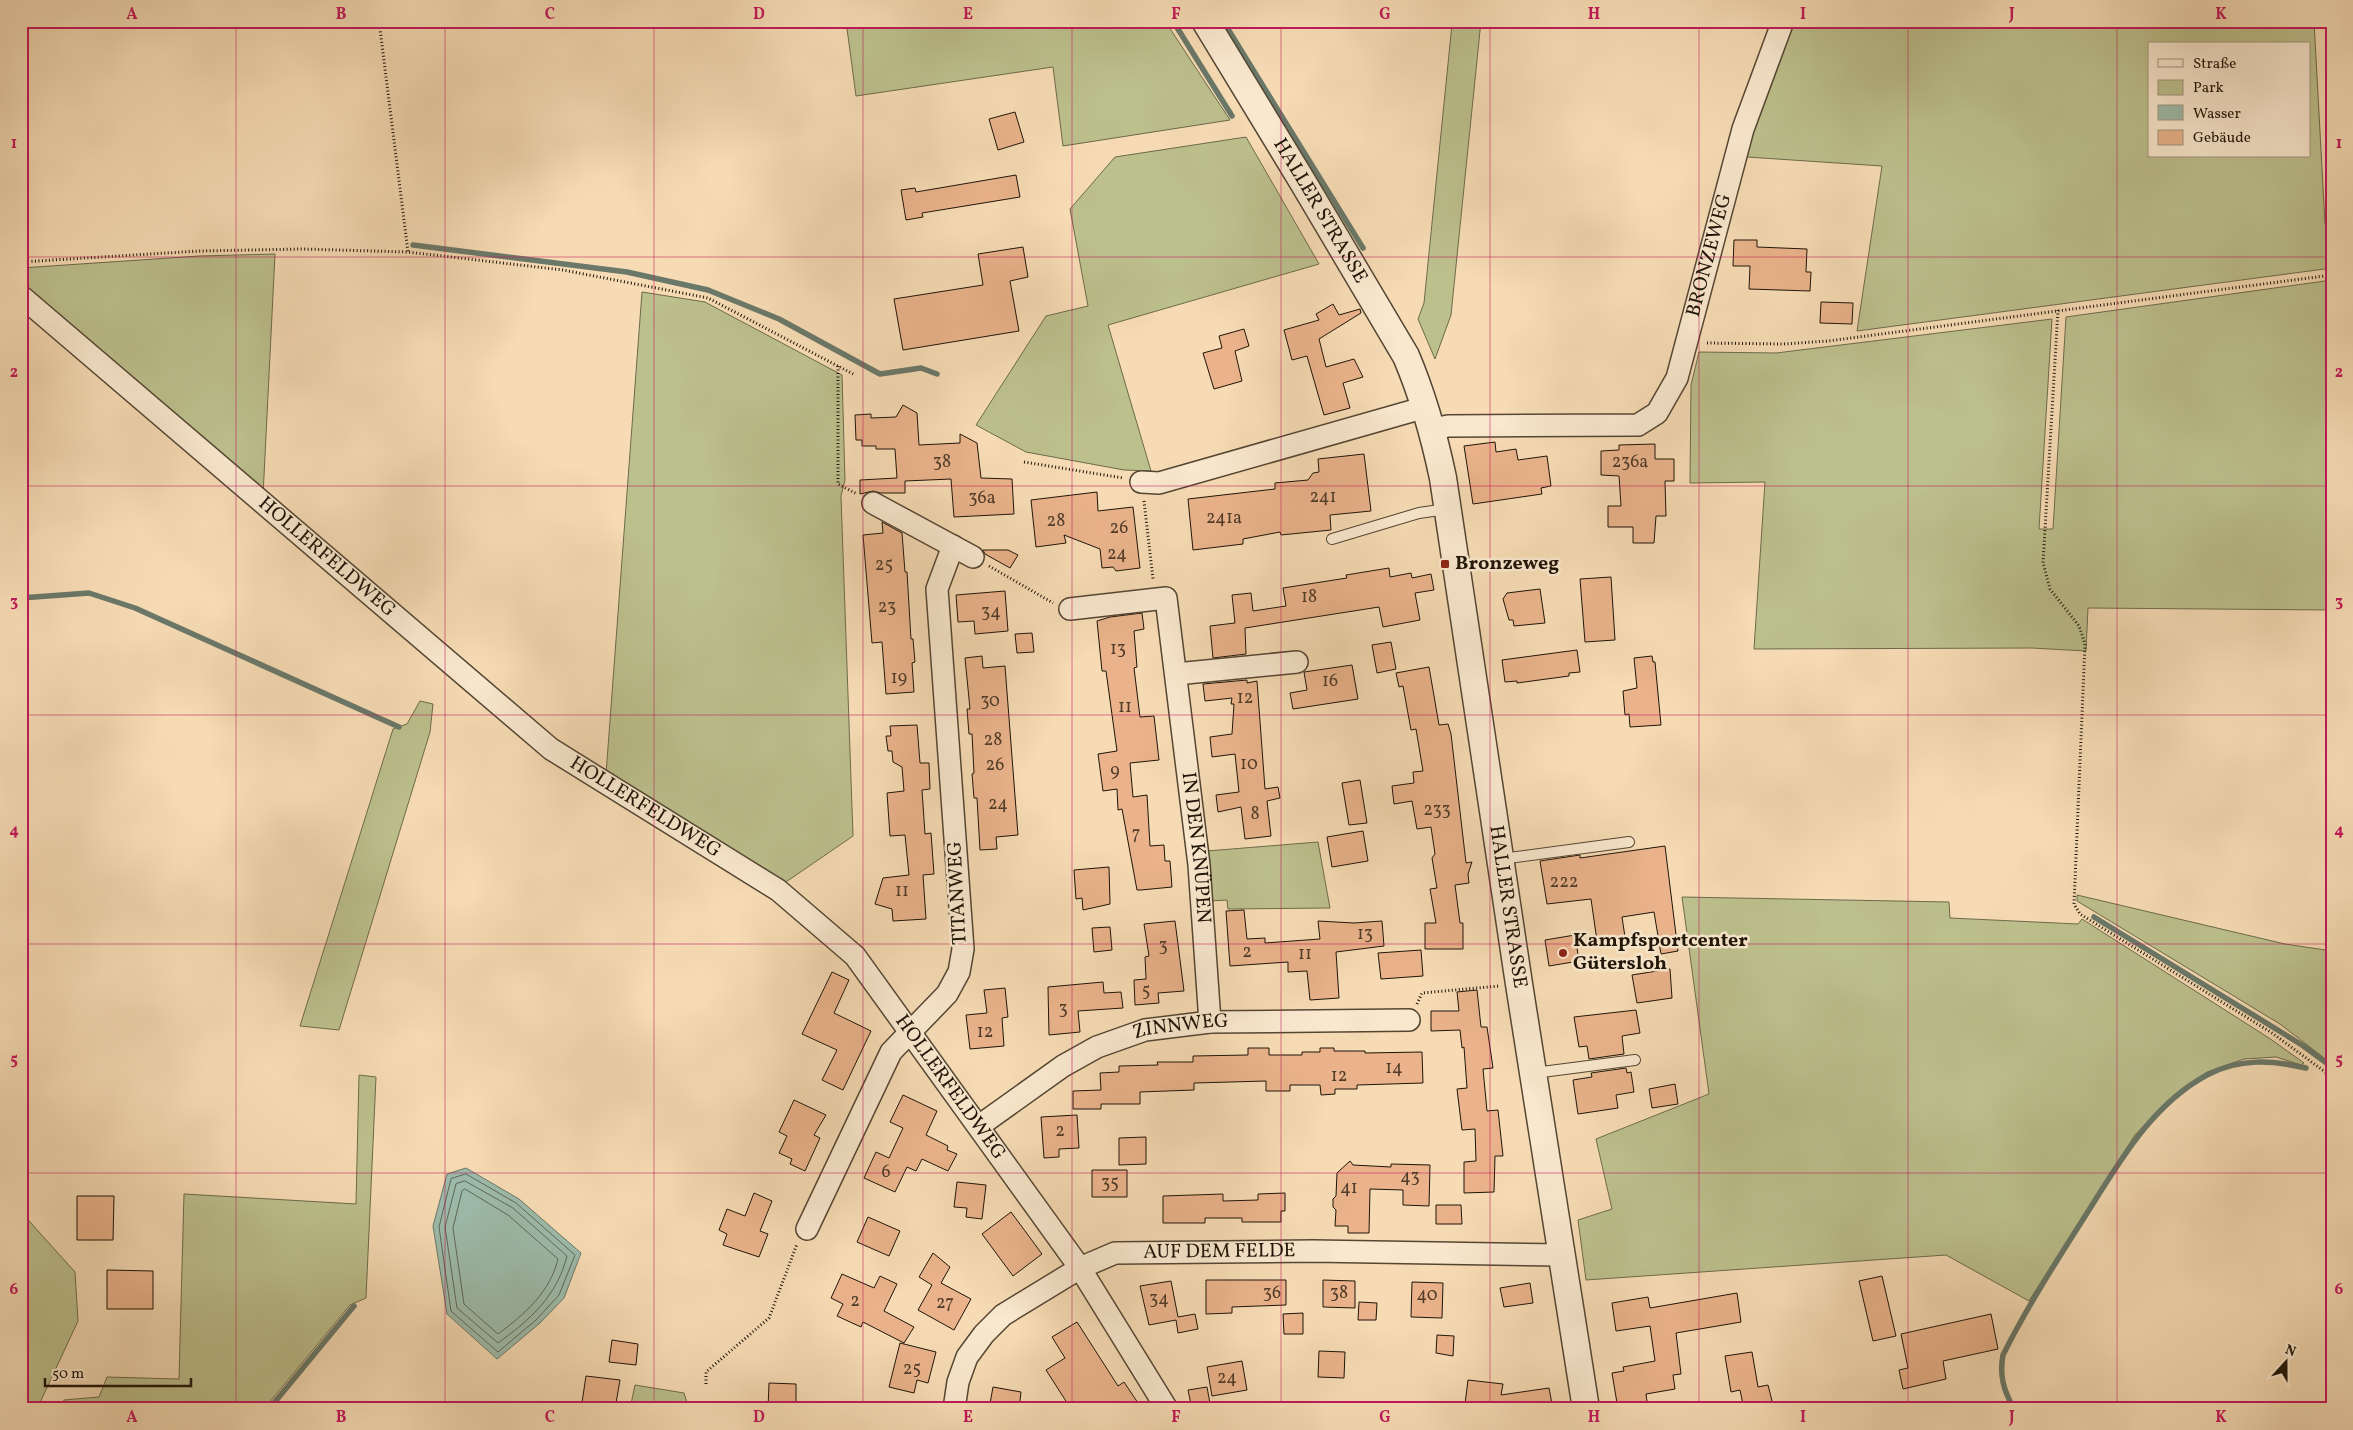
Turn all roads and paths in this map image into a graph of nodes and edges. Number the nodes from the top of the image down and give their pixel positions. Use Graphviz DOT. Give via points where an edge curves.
graph roads {
  1 [pos="379,21"];
  2 [pos="1205,21"];
  3 [pos="1783,21"];
  4 [pos="408,252"];
  5 [pos="21,262"];
  6 [pos="2332,275"];
  7 [pos="21,296"];
  8 [pos="2058,310"];
  9 [pos="1687,343"];
  10 [pos="838,366"];
  11 [pos="855,375"];
  12 [pos="1429,418"];
  13 [pos="1024,462"];
  14 [pos="1142,482"];
  15 [pos="838,484"];
  16 [pos="873,503"];
  17 [pos="1448,509"];
  18 [pos="1332,539"];
  19 [pos="953,546"];
  20 [pos="973,557"];
  21 [pos="1166,598"];
  22 [pos="1070,610"];
  23 [pos="1297,662"];
  24 [pos="1176,674"];
  25 [pos="1629,842"];
  26 [pos="1500,859"];
  27 [pos="1519,984"];
  28 [pos="1409,1020"];
  29 [pos="1210,1022"];
  30 [pos="911,1032"];
  31 [pos="1634,1060"];
  32 [pos="1533,1073"];
  33 [pos="2332,1077"];
  34 [pos="979,1126"];
  35 [pos="807,1230"];
  36 [pos="1562,1255"];
  37 [pos="1080,1268"];
  38 [pos="706,1384"];
  39 [pos="954,1409"];
  40 [pos="1167,1409"];
  41 [pos="1586,1409"];
  1 -- 4 [label="path"];
  2 -- 12 [label="street, HALLER STRASSE" via="1406,356"];
  3 -- 9 [label="street, BRONZEWEG" via="1743,129"];
  4 -- 5 [label="path" via="227,250"];
  4 -- 10 [label="path" via="564,270 708,298"];
  6 -- 8 [label="path"];
  7 -- 30 [label="street, HOLLERFELDWEG" via="551,749 778,890 855,956"];
  8 -- 9 [label="path" via="1828,341"];
  8 -- 33 [label="path" via="2044,563 2050,589 2079,626 2085,644 2074,904 2080,914 2272,1033"];
  9 -- 12 [label="street, BRONZEWEG" via="1669,395 1657,413 1638,425 1448,426"];
  10 -- 11 [label="path"];
  10 -- 15 [label="path"];
  12 -- 14 [label="street" via="1159,483"];
  12 -- 17 [label="street, HALLER STRASSE"];
  13 -- 14 [label="path"];
  14 -- 21 [label="path" via="1153,582"];
  16 -- 19 [label="street"];
  17 -- 18 [label="lane" via="1419,513"];
  17 -- 26 [label="street, HALLER STRASSE"];
  19 -- 20 [label="street"];
  19 -- 30 [label="street, TITANWEG" via="937,589 963,949 959,972 947,994"];
  20 -- 22 [label="path"];
  21 -- 22 [label="street"];
  21 -- 24 [label="street, IN DEN KNÜPEN"];
  23 -- 24 [label="street"];
  24 -- 29 [label="street, IN DEN KNÜPEN" via="1199,865"];
  25 -- 26 [label="lane"];
  26 -- 27 [label="street, HALLER STRASSE"];
  27 -- 28 [label="path" via="1422,993"];
  27 -- 32 [label="street, HALLER STRASSE"];
  28 -- 29 [label="street, ZINNWEG"];
  29 -- 34 [label="street, ZINNWEG" via="1145,1030 1097,1047 1063,1066"];
  30 -- 34 [label="street, HOLLERFELDWEG"];
  30 -- 35 [label="street, TITANWEG" via="891,1052"];
  31 -- 32 [label="lane"];
  32 -- 36 [label="street, HALLER STRASSE"];
  34 -- 37 [label="street, HOLLERFELDWEG"];
  35 -- 38 [label="path" via="794,1249 769,1318 706,1372"];
  36 -- 37 [label="street, AUF DEM FELDE" via="1313,1251 1115,1253"];
  36 -- 41 [label="street, HALLER STRASSE"];
  37 -- 39 [label="street, AUF DEM FELDE" via="1003,1315 984,1334 967,1357 958,1382"];
  37 -- 40 [label="street, HOLLERFELDWEG"];
}
